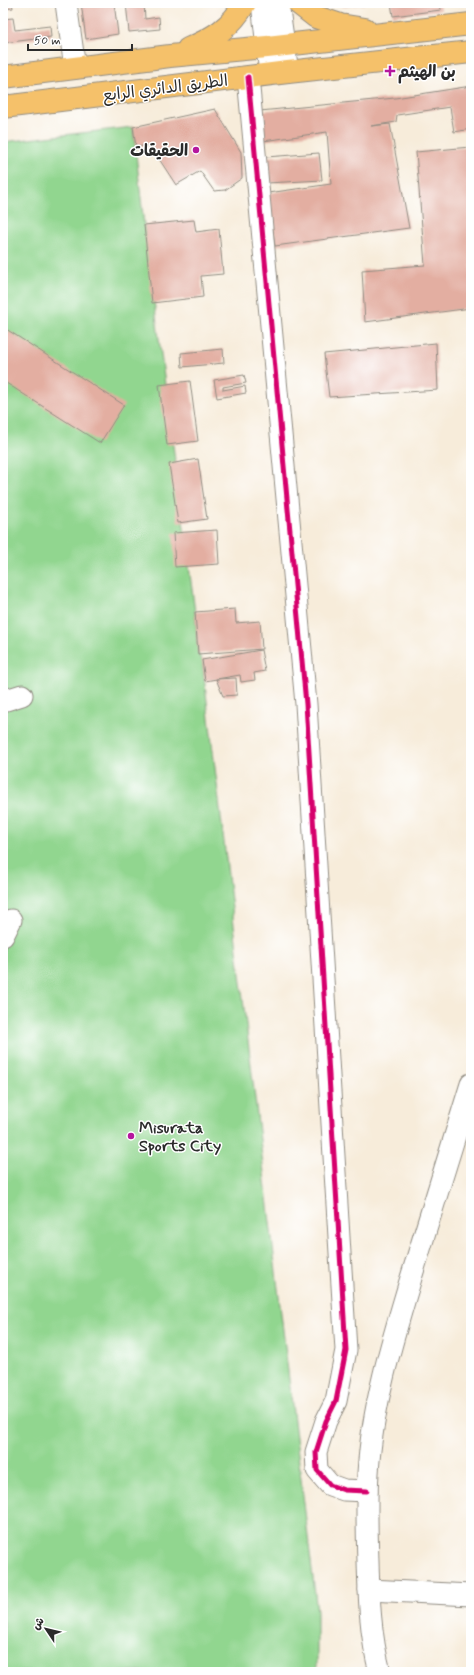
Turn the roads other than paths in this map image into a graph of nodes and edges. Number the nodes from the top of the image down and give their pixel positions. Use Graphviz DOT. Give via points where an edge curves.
graph roads {
  1 [pos="66,3"];
  2 [pos="245,3"];
  3 [pos="262,3"];
  4 [pos="278,3"];
  5 [pos="298,3"];
  6 [pos="471,24"];
  7 [pos="410,30"];
  8 [pos="276,46"];
  9 [pos="471,52"];
  10 [pos="170,56"];
  11 [pos="75,68"];
  12 [pos="279,73"];
  13 [pos="3,77"];
  14 [pos="248,77"];
  15 [pos="3,107"];
  16 [pos="471,1084"];
  17 [pos="367,1491"];
  18 [pos="369,1590"];
  19 [pos="471,1595"];
  20 [pos="373,1662"];
  21 [pos="380,1672"];
  22 [pos="395,1672"];
  1 -- 11 [label="street"];
  2 -- 10 [label="main road" via="228,27 200,44"];
  3 -- 8 [label="street"];
  4 -- 8 [label="street"];
  5 -- 7 [label="main road" via="316,17 340,24 369,30"];
  6 -- 7 [label="main road, الطريق الدائري الرابع"];
  7 -- 8 [label="main road, الطريق الدائري الرابع"];
  8 -- 10 [label="main road, الطريق الدائري الرابع"];
  8 -- 12 [label="street"];
  9 -- 12 [label="main road, الطريق الدائري الرابع"];
  10 -- 11 [label="main road, الطريق الدائري الرابع"];
  11 -- 13 [label="main road, الطريق الدائري الرابع"];
  12 -- 14 [label="main road, الطريق الدائري الرابع"];
  14 -- 15 [label="main road, الطريق الدائري الرابع"];
  14 -- 17 [label="street" via="306,704 346,1350 336,1401 326,1421 316,1452 317,1470 330,1485 344,1490"];
  16 -- 17 [label="street" via="397,1325 374,1427"];
  17 -- 18 [label="street"];
  18 -- 19 [label="street"];
  18 -- 20 [label="street"];
  20 -- 21 [label="street"];
  20 -- 22 [label="street"];
}
